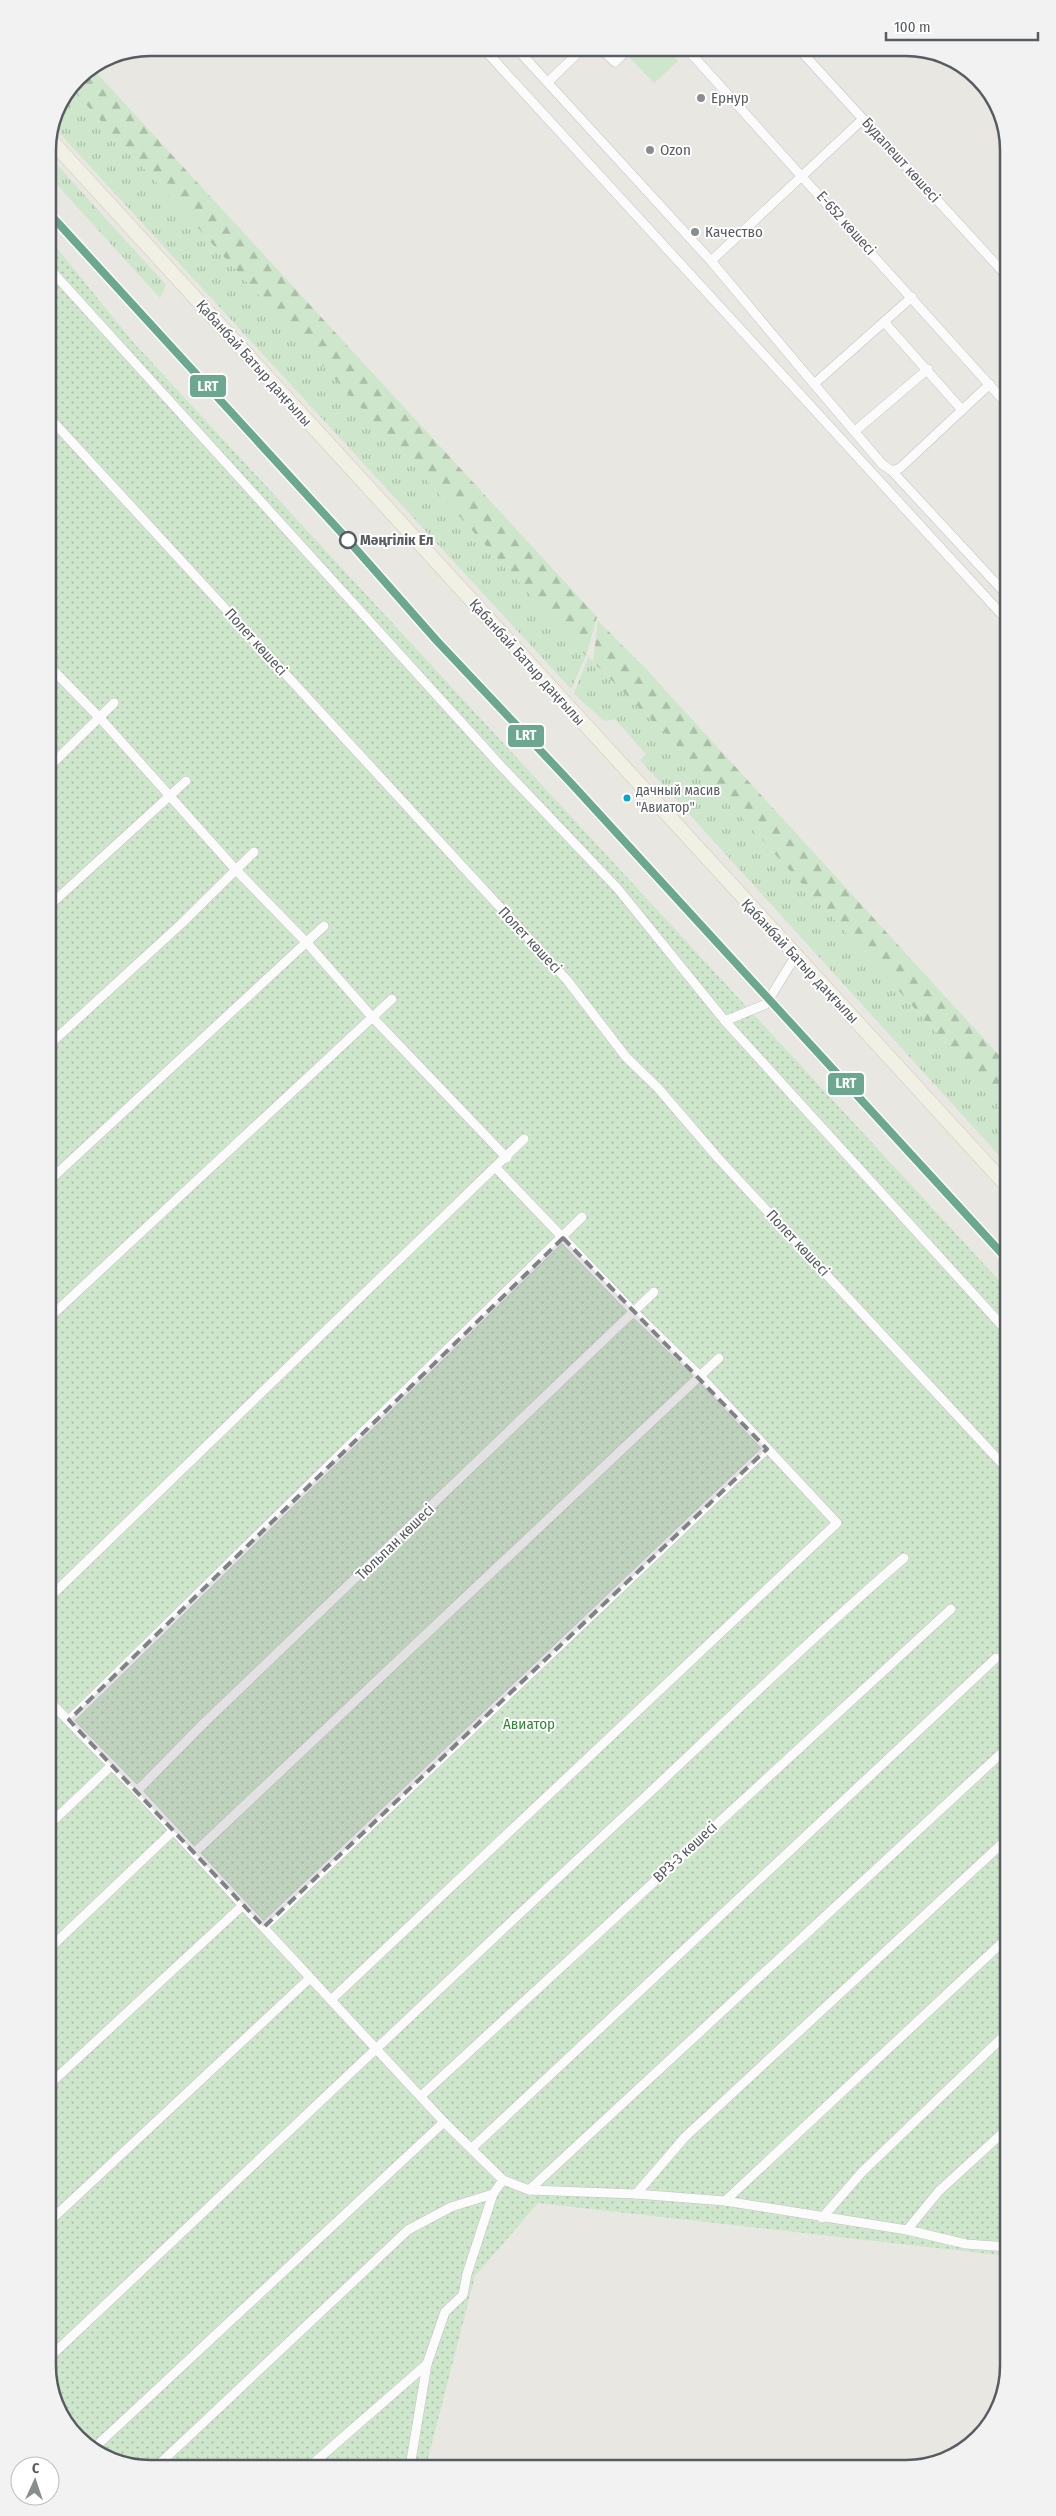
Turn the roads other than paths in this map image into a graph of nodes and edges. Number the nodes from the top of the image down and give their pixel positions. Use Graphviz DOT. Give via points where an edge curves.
graph roads {
  1 [pos="490,56"];
  2 [pos="524,56"];
  3 [pos="575,56"];
  4 [pos="608,56"];
  5 [pos="620,56"];
  6 [pos="693,56"];
  7 [pos="805,56"];
  8 [pos="548,82"];
  9 [pos="863,119"];
  10 [pos="56,146"];
  11 [pos="803,176"];
  12 [pos="711,261"];
  13 [pos="1000,268"];
  14 [pos="56,276"];
  15 [pos="912,296"];
  16 [pos="885,323"];
  17 [pos="928,369"];
  18 [pos="814,384"];
  19 [pos="990,384"];
  20 [pos="1000,396"];
  21 [pos="962,410"];
  22 [pos="56,425"];
  23 [pos="855,431"];
  24 [pos="892,470"];
  25 [pos="1000,588"];
  26 [pos="1000,613"];
  27 [pos="56,673"];
  28 [pos="114,703"];
  29 [pos="100,718"];
  30 [pos="56,759"];
  31 [pos="186,781"];
  32 [pos="169,796"];
  33 [pos="254,852"];
  34 [pos="236,870"];
  35 [pos="56,900"];
  36 [pos="324,926"];
  37 [pos="307,943"];
  38 [pos="795,956"];
  39 [pos="392,998"];
  40 [pos="373,1018"];
  41 [pos="725,1021"];
  42 [pos="56,1039"];
  43 [pos="524,1140"];
  44 [pos="507,1158"];
  45 [pos="496,1168"];
  46 [pos="56,1174"];
  47 [pos="1000,1178"];
  48 [pos="582,1217"];
  49 [pos="563,1238"];
  50 [pos="654,1292"];
  51 [pos="56,1311"];
  52 [pos="635,1312"];
  53 [pos="1000,1323"];
  54 [pos="719,1358"];
  55 [pos="701,1377"];
  56 [pos="767,1449"];
  57 [pos="1000,1462"];
  58 [pos="904,1558"];
  59 [pos="56,1591"];
  60 [pos="951,1609"];
  61 [pos="996,1658"];
  62 [pos="56,1708"];
  63 [pos="68,1720"];
  64 [pos="1000,1754"];
  65 [pos="112,1765"];
  66 [pos="137,1791"];
  67 [pos="56,1818"];
  68 [pos="173,1831"];
  69 [pos="1000,1845"];
  70 [pos="194,1853"];
  71 [pos="242,1906"];
  72 [pos="264,1927"];
  73 [pos="56,1942"];
  74 [pos="1000,1945"];
  75 [pos="310,1978"];
  76 [pos="331,2000"];
  77 [pos="1000,2040"];
  78 [pos="376,2049"];
  79 [pos="56,2078"];
  80 [pos="421,2096"];
  81 [pos="444,2122"];
  82 [pos="1000,2135"];
  83 [pos="472,2148"];
  84 [pos="503,2180"];
  85 [pos="529,2190"];
  86 [pos="494,2194"];
  87 [pos="636,2194"];
  88 [pos="725,2201"];
  89 [pos="56,2215"];
  90 [pos="822,2218"];
  91 [pos="907,2230"];
  92 [pos="1000,2246"];
  93 [pos="56,2351"];
  94 [pos="427,2364"];
  95 [pos="99,2444"];
  96 [pos="164,2460"];
  97 [pos="317,2460"];
  98 [pos="411,2460"];
  1 -- 26 [label="street"];
  2 -- 8 [label="street"];
  3 -- 8 [label="street"];
  4 -- 5 [label="street" via="614,62"];
  6 -- 11 [label="street, Е-652 көшесі"];
  7 -- 9 [label="street, Будапешт көшесі"];
  8 -- 12 [label="street"];
  9 -- 11 [label="street"];
  9 -- 13 [label="street, Будапешт көшесі"];
  10 -- 38 [label="main road, Қабанбай Батыр даңғылы"];
  11 -- 12 [label="street"];
  11 -- 15 [label="street, Е-652 көшесі"];
  12 -- 18 [label="street"];
  14 -- 41 [label="street" via="501,766 618,889"];
  15 -- 16 [label="street"];
  15 -- 19 [label="street, Е-652 көшесі"];
  16 -- 17 [label="street"];
  16 -- 18 [label="street"];
  17 -- 21 [label="street"];
  17 -- 23 [label="street"];
  18 -- 23 [label="street"];
  19 -- 20 [label="street, Е-652 көшесі"];
  19 -- 21 [label="street"];
  21 -- 24 [label="street" via="900,468"];
  22 -- 57 [label="street, Полет көшесі" via="567,980 626,1057"];
  23 -- 24 [label="street" via="882,464"];
  24 -- 25 [label="street"];
  27 -- 29 [label="street"];
  28 -- 29 [label="street"];
  29 -- 30 [label="street"];
  29 -- 32 [label="street"];
  31 -- 32 [label="street"];
  32 -- 34 [label="street"];
  32 -- 35 [label="street"];
  33 -- 34 [label="street"];
  34 -- 37 [label="street"];
  34 -- 42 [label="street"];
  36 -- 37 [label="street"];
  37 -- 40 [label="street"];
  37 -- 46 [label="street"];
  38 -- 41 [label="street" via="766,1004"];
  38 -- 47 [label="main road, Қабанбай Батыр даңғылы"];
  39 -- 40 [label="street"];
  40 -- 44 [label="street"];
  40 -- 51 [label="street"];
  41 -- 53 [label="street"];
  43 -- 44 [label="street"];
  44 -- 45 [label="street"];
  45 -- 49 [label="street"];
  45 -- 59 [label="street"];
  48 -- 49 [label="street"];
  49 -- 52 [label="street"];
  49 -- 63 [label="street"];
  50 -- 52 [label="street, Тюльпан көшесі"];
  52 -- 55 [label="street"];
  52 -- 66 [label="street, Тюльпан көшесі"];
  54 -- 55 [label="street"];
  55 -- 56 [label="street"];
  55 -- 70 [label="street"];
  56 -- 72 [label="street"];
  56 -- 76 [label="street" via="837,1523"];
  58 -- 78 [label="street" via="766,1681"];
  60 -- 80 [label="street, ВРЗ-3 көшесі"];
  61 -- 83 [label="street"];
  62 -- 63 [label="street"];
  63 -- 65 [label="street"];
  64 -- 85 [label="street"];
  65 -- 66 [label="street"];
  65 -- 67 [label="street"];
  66 -- 68 [label="street"];
  68 -- 70 [label="street"];
  68 -- 73 [label="street"];
  69 -- 87 [label="street" via="686,2137"];
  70 -- 71 [label="street"];
  71 -- 72 [label="street"];
  71 -- 79 [label="street"];
  72 -- 75 [label="street"];
  74 -- 88 [label="street"];
  75 -- 76 [label="street"];
  75 -- 89 [label="street"];
  76 -- 78 [label="street"];
  77 -- 90 [label="street" via="862,2172"];
  78 -- 80 [label="street"];
  78 -- 93 [label="street"];
  80 -- 81 [label="street"];
  81 -- 83 [label="street"];
  81 -- 95 [label="street"];
  82 -- 91 [label="street" via="939,2190"];
  83 -- 84 [label="street"];
  84 -- 85 [label="street"];
  84 -- 86 [label="street"];
  85 -- 87 [label="street"];
  86 -- 94 [label="street" via="463,2295 445,2312"];
  86 -- 96 [label="street" via="451,2207 408,2230"];
  87 -- 88 [label="street"];
  88 -- 90 [label="street"];
  90 -- 91 [label="street"];
  91 -- 92 [label="street" via="966,2244"];
  94 -- 97 [label="street"];
  94 -- 98 [label="street"];
}
